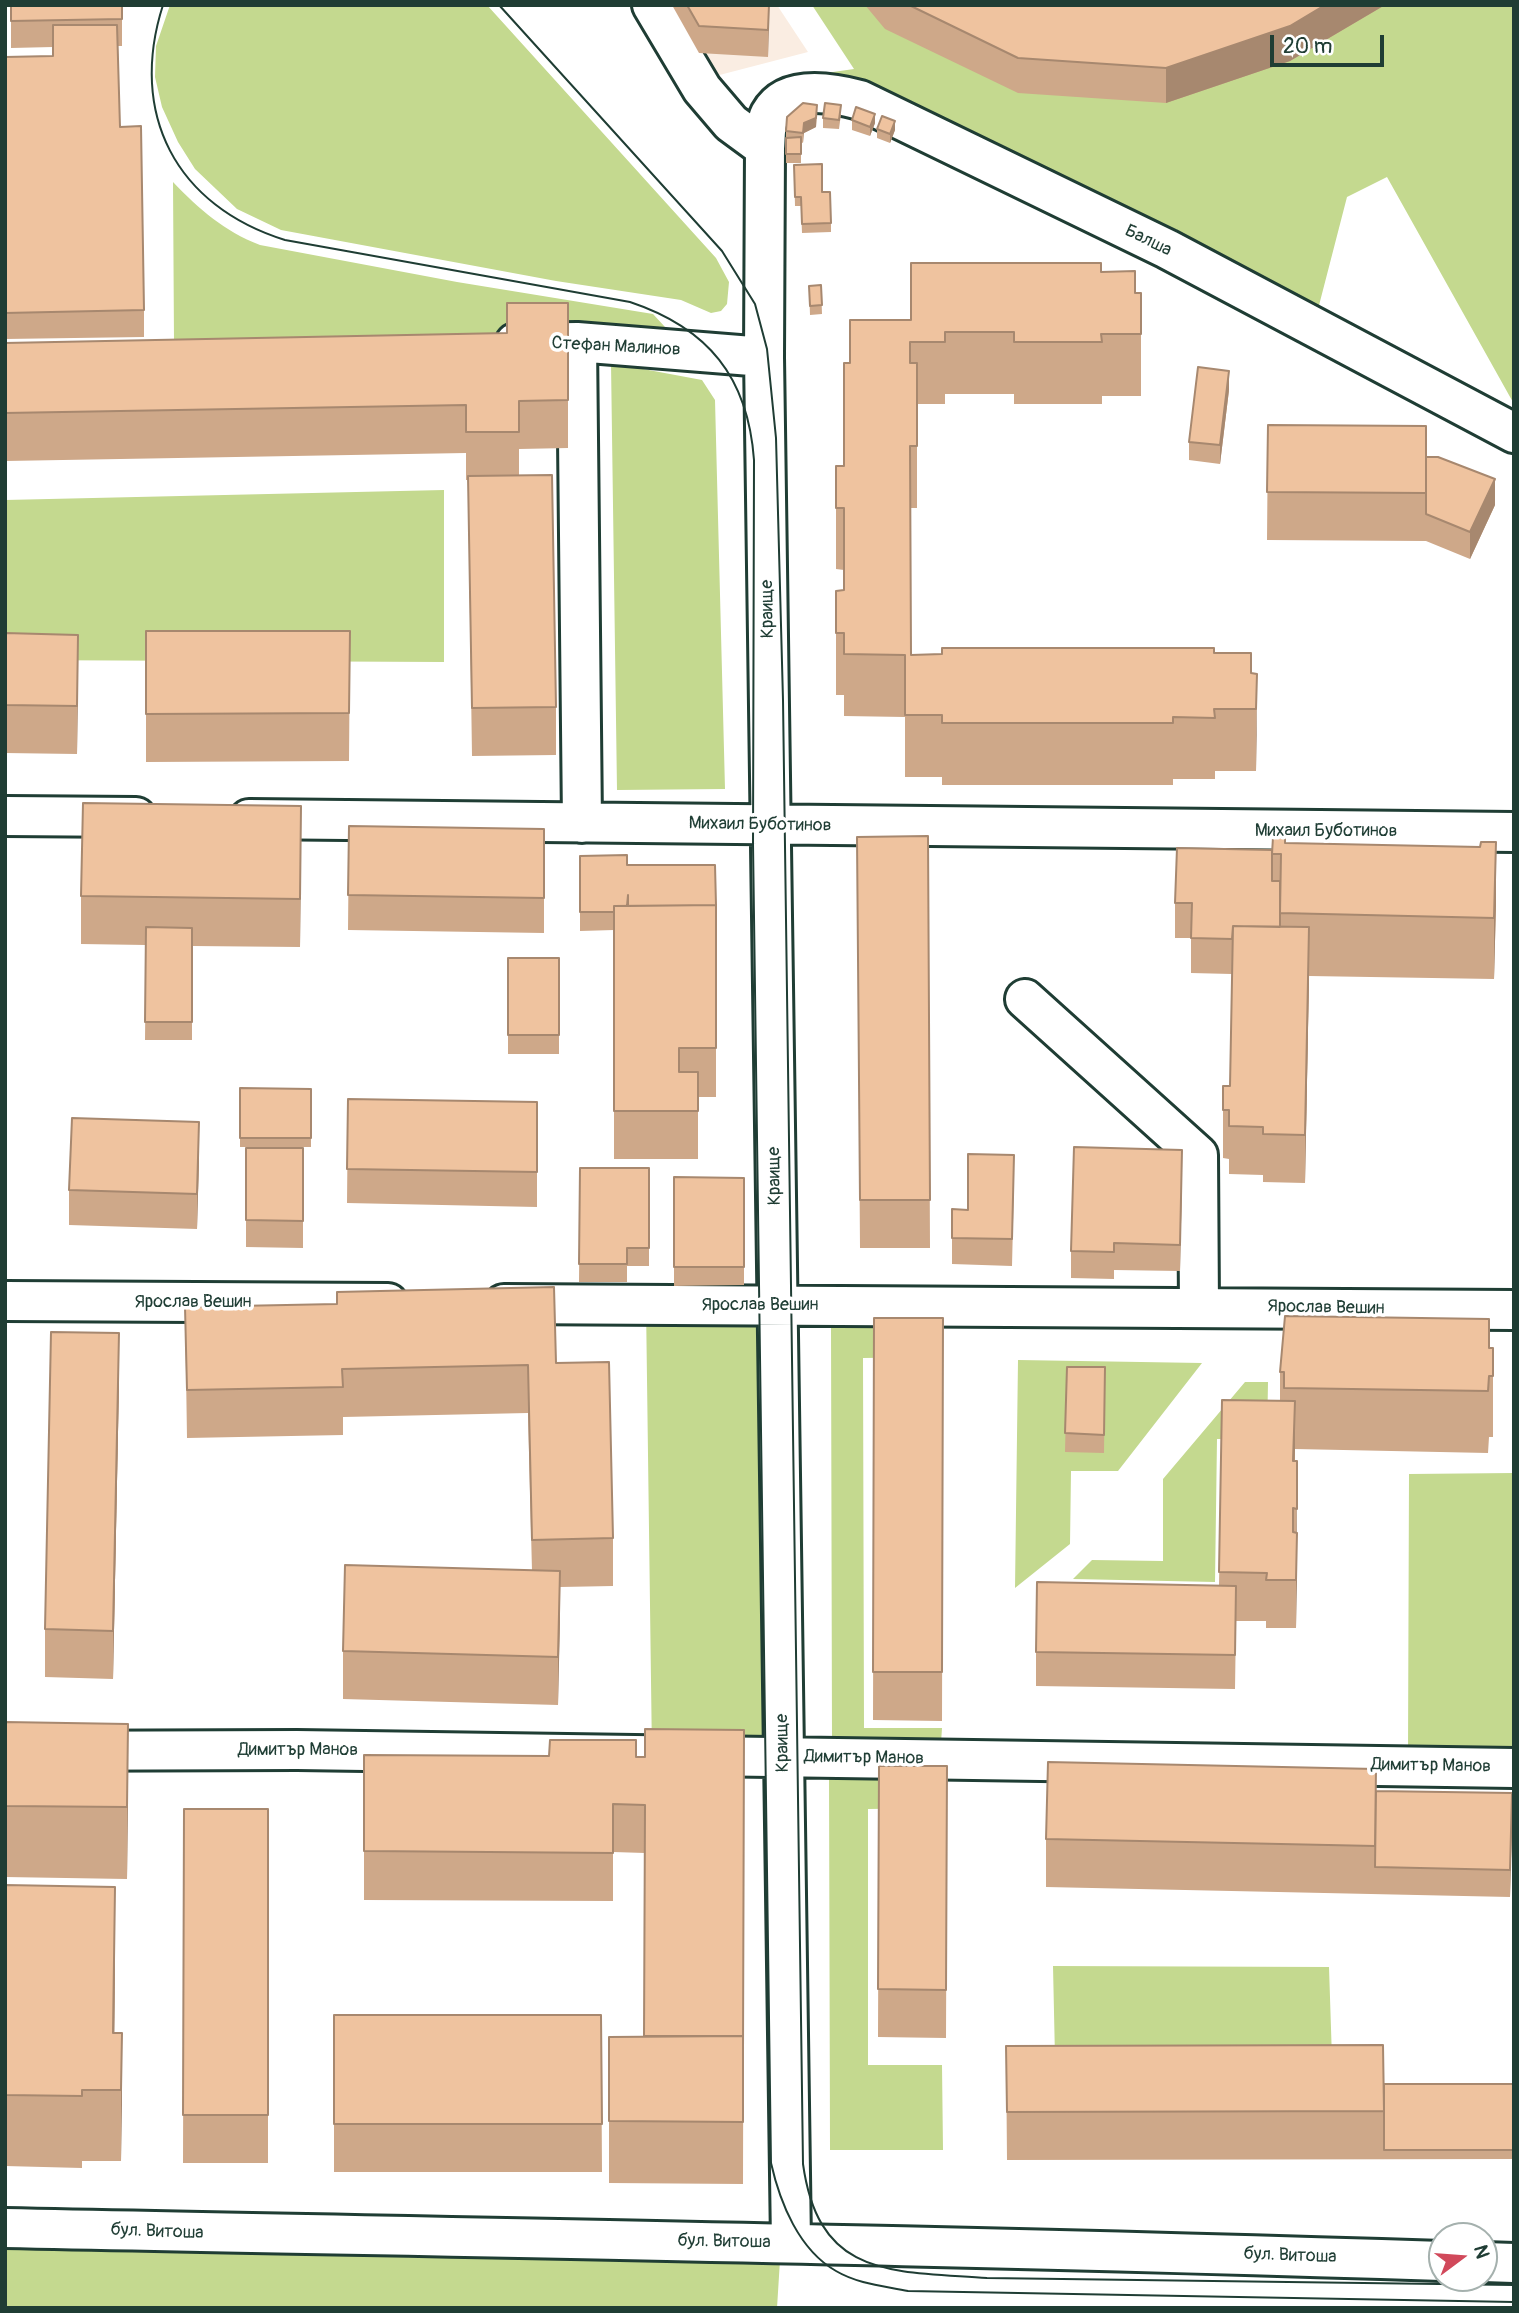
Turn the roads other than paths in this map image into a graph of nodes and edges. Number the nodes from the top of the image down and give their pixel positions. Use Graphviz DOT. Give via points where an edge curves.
graph roads {
  1 [pos="652,5"];
  2 [pos="769,129"];
  3 [pos="577,342"];
  4 [pos="481,344"];
  5 [pos="764,357"];
  6 [pos="1514,433"];
  7 [pos="5,816"];
  8 [pos="174,818"];
  9 [pos="215,818"];
  10 [pos="582,823"];
  11 [pos="770,825"];
  12 [pos="1514,832"];
  13 [pos="1025,999"];
  14 [pos="5,1301"];
  15 [pos="418,1303"];
  16 [pos="471,1303"];
  17 [pos="777,1305"];
  18 [pos="1199,1308"];
  19 [pos="1514,1310"];
  20 [pos="5,1751"];
  21 [pos="783,1757"];
  22 [pos="1514,1768"];
  23 [pos="5,2228"];
  24 [pos="791,2243"];
  25 [pos="1428,2261"];
  1 -- 2 [label="street" via="702,89 731,123"];
  2 -- 5 [label="street, Краище"];
  2 -- 6 [label="street, Балша" via="788,100 804,94 860,100 1167,249"];
  3 -- 4 [label="street, Стефан Малинов"];
  3 -- 5 [label="street, Стефан Малинов"];
  3 -- 10 [label="street"];
  5 -- 11 [label="street, Краище"];
  7 -- 8 [label="street"];
  9 -- 10 [label="street, Михаил Буботинов"];
  10 -- 11 [label="street, Михаил Буботинов"];
  11 -- 12 [label="street, Михаил Буботинов"];
  11 -- 17 [label="street, Краище"];
  13 -- 18 [label="street" via="1198,1155"];
  14 -- 15 [label="street, Ярослав Вешин"];
  16 -- 17 [label="street, Ярослав Вешин"];
  17 -- 18 [label="street, Ярослав Вешин"];
  17 -- 21 [label="street, Краище"];
  18 -- 19 [label="street, Ярослав Вешин"];
  20 -- 21 [label="street, Димитър Манов"];
  21 -- 22 [label="street, Димитър Манов"];
  21 -- 24 [label="street, Краище"];
  23 -- 24 [label="street, бул. Витоша"];
  24 -- 25 [label="street, бул. Витоша"];
}
